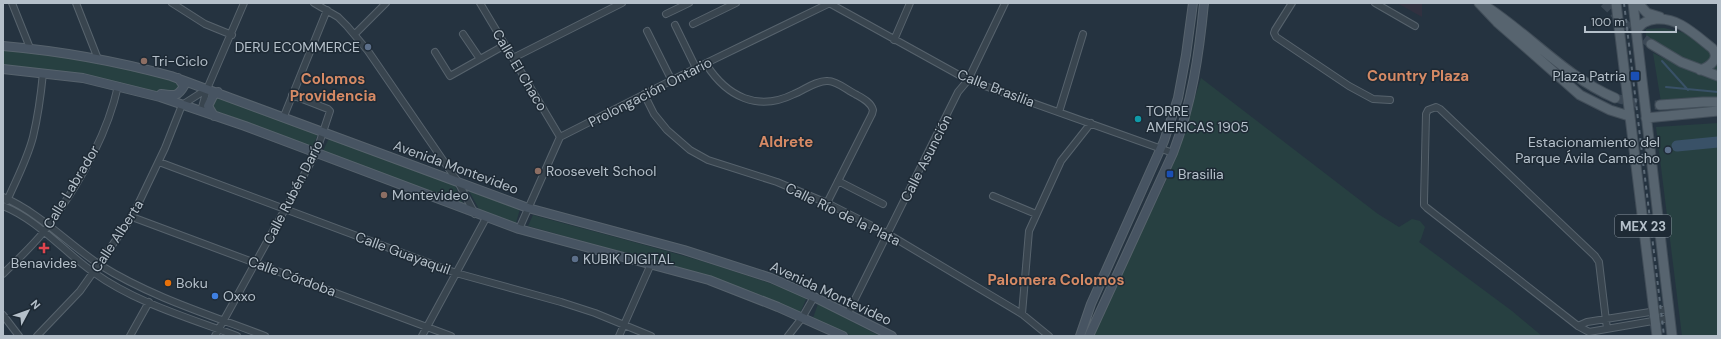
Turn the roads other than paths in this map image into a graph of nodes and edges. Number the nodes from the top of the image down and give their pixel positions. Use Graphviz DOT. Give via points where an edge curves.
graph roads {
  1 [pos="12,3"];
  2 [pos="76,3"];
  3 [pos="172,3"];
  4 [pos="244,3"];
  5 [pos="314,3"];
  6 [pos="386,3"];
  7 [pos="480,3"];
  8 [pos="622,3"];
  9 [pos="689,3"];
  10 [pos="736,3"];
  11 [pos="829,3"];
  12 [pos="910,3"];
  13 [pos="1004,3"];
  14 [pos="1193,3"];
  15 [pos="1204,3"];
  16 [pos="1283,3"];
  17 [pos="1375,3"];
  18 [pos="1480,3"];
  19 [pos="1616,3"];
  20 [pos="1633,3"];
  21 [pos="1638,3"];
  22 [pos="1291,5"];
  23 [pos="327,10"];
  24 [pos="666,14"];
  25 [pos="693,24"];
  26 [pos="674,25"];
  27 [pos="1415,26"];
  28 [pos="647,31"];
  29 [pos="1636,32"];
  30 [pos="355,34"];
  31 [pos="464,34"];
  32 [pos="1083,34"];
  33 [pos="232,35"];
  34 [pos="894,40"];
  35 [pos="1651,44"];
  36 [pos="505,45"];
  37 [pos="3,46"];
  38 [pos="30,48"];
  39 [pos="1718,48"];
  40 [pos="435,52"];
  41 [pos="513,58"];
  42 [pos="98,59"];
  43 [pos="480,59"];
  44 [pos="706,64"];
  45 [pos="696,68"];
  46 [pos="3,69"];
  47 [pos="1700,70"];
  48 [pos="43,73"];
  49 [pos="1718,76"];
  50 [pos="178,78"];
  51 [pos="968,80"];
  52 [pos="672,81"];
  53 [pos="118,86"];
  54 [pos="207,88"];
  55 [pos="218,92"];
  56 [pos="644,94"];
  57 [pos="150,95"];
  58 [pos="292,95"];
  59 [pos="1615,98"];
  60 [pos="1390,100"];
  61 [pos="1718,102"];
  62 [pos="182,105"];
  63 [pos="1660,105"];
  64 [pos="201,111"];
  65 [pos="1718,111"];
  66 [pos="1059,112"];
  67 [pos="214,116"];
  68 [pos="284,116"];
  69 [pos="1629,116"];
  70 [pos="1646,118"];
  71 [pos="1091,123"];
  72 [pos="1170,123"];
  73 [pos="324,131"];
  74 [pos="560,137"];
  75 [pos="1176,144"];
  76 [pos="1161,148"];
  77 [pos="316,153"];
  78 [pos="1173,153"];
  79 [pos="1634,158"];
  80 [pos="159,162"];
  81 [pos="1654,179"];
  82 [pos="838,180"];
  83 [pos="458,182"];
  84 [pos="993,196"];
  85 [pos="6,198"];
  86 [pos="826,203"];
  87 [pos="883,204"];
  88 [pos="4,206"];
  89 [pos="528,208"];
  90 [pos="286,209"];
  91 [pos="475,214"];
  92 [pos="1036,214"];
  93 [pos="132,217"];
  94 [pos="486,218"];
  95 [pos="49,225"];
  96 [pos="519,229"];
  97 [pos="44,232"];
  98 [pos="888,234"];
  99 [pos="256,263"];
  100 [pos="99,264"];
  101 [pos="651,264"];
  102 [pos="94,272"];
  103 [pos="456,273"];
  104 [pos="3,274"];
  105 [pos="814,296"];
  106 [pos="149,302"];
  107 [pos="1654,311"];
  108 [pos="848,313"];
  109 [pos="1022,314"];
  110 [pos="1670,314"];
  111 [pos="3,315"];
  112 [pos="802,318"];
  113 [pos="1606,319"];
  114 [pos="224,320"];
  115 [pos="1655,322"];
  116 [pos="624,325"];
  117 [pos="1578,326"];
  118 [pos="427,327"];
  119 [pos="219,329"];
  120 [pos="1607,329"];
  121 [pos="19,336"];
  122 [pos="37,336"];
  123 [pos="130,336"];
  124 [pos="215,336"];
  125 [pos="237,336"];
  126 [pos="266,336"];
  127 [pos="422,336"];
  128 [pos="452,336"];
  129 [pos="619,336"];
  130 [pos="651,336"];
  131 [pos="788,336"];
  132 [pos="843,336"];
  133 [pos="892,336"];
  134 [pos="1049,336"];
  135 [pos="1080,336"];
  136 [pos="1089,336"];
  137 [pos="1657,336"];
  138 [pos="1672,336"];
  1 -- 38 [label="street"];
  2 -- 42 [label="street"];
  3 -- 33 [label="street" via="205,24"];
  4 -- 33 [label="street"];
  5 -- 23 [label="street"];
  6 -- 30 [label="street"];
  7 -- 36 [label="street, Calle El Chaco"];
  8 -- 41 [label="street"];
  9 -- 24 [label="street"];
  10 -- 25 [label="street"];
  11 -- 34 [label="street, Calle Brasilia"];
  11 -- 44 [label="street, Prolongación Ontario"];
  12 -- 34 [label="street"];
  13 -- 51 [label="street, Calle Asunción"];
  14 -- 72 [label="street" via="1180,91"];
  15 -- 75 [label="street" via="1192,93"];
  16 -- 22 [label="street"];
  17 -- 27 [label="street"];
  18 -- 59 [label="main road" via="1502,17 1579,79"];
  18 -- 69 [label="main road" via="1496,22 1580,95"];
  19 -- 69 [label="main road, MEX 23"];
  20 -- 29 [label="main road, MEX 23"];
  21 -- 39 [label="main road" via="1650,14 1681,22"];
  22 -- 60 [label="street" via="1275,30 1276,37 1373,99"];
  23 -- 30 [label="street"];
  23 -- 58 [label="street"];
  26 -- 45 [label="street"];
  28 -- 52 [label="street"];
  29 -- 47 [label="main road" via="1640,25 1648,20 1662,20 1681,25 1715,52 1713,63"];
  29 -- 70 [label="main road, MEX 23"];
  30 -- 83 [label="street"];
  31 -- 43 [label="street"];
  32 -- 66 [label="street"];
  33 -- 54 [label="street"];
  34 -- 51 [label="street, Calle Brasilia"];
  35 -- 47 [label="main road" via="1672,58"];
  36 -- 41 [label="street, Calle El Chaco"];
  36 -- 43 [label="street"];
  37 -- 38 [label="street, Avenida Montevideo"];
  38 -- 42 [label="street, Avenida Montevideo"];
  40 -- 43 [label="street" via="450,76"];
  41 -- 74 [label="street, Calle El Chaco"];
  42 -- 50 [label="street, Avenida Montevideo"];
  44 -- 45 [label="street, Prolongación Ontario"];
  44 -- 82 [label="street" via="712,75 724,87 740,97 755,101 784,99 815,84 828,81 836,83 870,104 873,107 872,114"];
  45 -- 52 [label="street, Prolongación Ontario"];
  46 -- 48 [label="street"];
  47 -- 49 [label="main road"];
  48 -- 53 [label="street"];
  48 -- 85 [label="street" via="39,111 32,139 24,164"];
  50 -- 54 [label="street, Avenida Montevideo"];
  50 -- 57 [label="street" via="184,86 179,94"];
  51 -- 66 [label="street, Calle Brasilia"];
  51 -- 98 [label="street, Calle Asunción" via="958,92"];
  52 -- 56 [label="street, Prolongación Ontario"];
  53 -- 57 [label="street"];
  53 -- 95 [label="street, Calle Labrador" via="95,150"];
  54 -- 55 [label="street, Avenida Montevideo"];
  54 -- 62 [label="street"];
  54 -- 64 [label="street"];
  55 -- 67 [label="street" via="208,106"];
  55 -- 68 [label="street, Avenida Montevideo"];
  56 -- 74 [label="street, Prolongación Ontario"];
  56 -- 86 [label="street, Calle Río de la Plata" via="654,114 667,130 681,144 694,152 708,160 766,178"];
  57 -- 62 [label="street"];
  58 -- 68 [label="street"];
  58 -- 73 [label="street, Calle Rubén Darío" via="330,111"];
  61 -- 63 [label="main road"];
  62 -- 64 [label="street"];
  62 -- 80 [label="street, Calle Alberta"];
  64 -- 67 [label="street"];
  65 -- 70 [label="main road"];
  66 -- 71 [label="street, Calle Brasilia"];
  67 -- 77 [label="street"];
  68 -- 73 [label="street, Avenida Montevideo"];
  69 -- 79 [label="main road, MEX 23"];
  70 -- 81 [label="main road, MEX 23"];
  71 -- 76 [label="street, Calle Brasilia"];
  71 -- 92 [label="street" via="1061,161"];
  72 -- 75 [label="street"];
  72 -- 76 [label="street"];
  73 -- 77 [label="street, Calle Rubén Darío"];
  73 -- 83 [label="street, Avenida Montevideo"];
  74 -- 89 [label="street"];
  75 -- 78 [label="street"];
  76 -- 78 [label="street, Calle Brasilia"];
  76 -- 135 [label="street" via="1091,304"];
  77 -- 90 [label="street, Calle Rubén Darío"];
  77 -- 91 [label="street"];
  78 -- 136 [label="street"];
  79 -- 81 [label="main road" via="1644,192 1651,189"];
  79 -- 107 [label="main road, MEX 23"];
  80 -- 90 [label="street, Calle Guayaquil"];
  80 -- 93 [label="street, Calle Alberta"];
  81 -- 110 [label="main road, MEX 23"];
  82 -- 86 [label="street"];
  82 -- 87 [label="street"];
  83 -- 89 [label="street, Avenida Montevideo"];
  83 -- 91 [label="street"];
  84 -- 92 [label="street"];
  85 -- 88 [label="street"];
  85 -- 95 [label="street"];
  86 -- 98 [label="street, Calle Río de la Plata"];
  88 -- 97 [label="street"];
  89 -- 96 [label="street"];
  89 -- 105 [label="street, Avenida Montevideo" via="684,250 771,278"];
  90 -- 99 [label="street, Calle Rubén Darío"];
  90 -- 103 [label="street, Calle Guayaquil"];
  91 -- 94 [label="street"];
  92 -- 109 [label="street" via="1029,230"];
  93 -- 99 [label="street, Calle Córdoba"];
  93 -- 100 [label="street, Calle Alberta"];
  94 -- 96 [label="street"];
  94 -- 103 [label="street"];
  95 -- 97 [label="street, Calle Labrador"];
  95 -- 100 [label="street"];
  96 -- 101 [label="street"];
  97 -- 102 [label="street"];
  97 -- 104 [label="street, Calle Labrador"];
  98 -- 108 [label="street, Calle Asunción"];
  98 -- 109 [label="street, Calle Río de la Plata"];
  99 -- 114 [label="street, Calle Rubén Darío"];
  99 -- 118 [label="street, Calle Córdoba"];
  100 -- 102 [label="street, Calle Alberta"];
  100 -- 114 [label="street" via="153,293"];
  101 -- 112 [label="street" via="709,280"];
  101 -- 116 [label="street"];
  102 -- 106 [label="street"];
  102 -- 122 [label="street, Calle Alberta" via="62,311"];
  103 -- 116 [label="street, Calle Guayaquil" via="561,302"];
  103 -- 118 [label="street"];
  105 -- 108 [label="street, Avenida Montevideo"];
  105 -- 112 [label="street"];
  106 -- 119 [label="street"];
  106 -- 123 [label="street"];
  107 -- 110 [label="street"];
  107 -- 113 [label="street"];
  107 -- 115 [label="main road, MEX 23"];
  108 -- 133 [label="street, Avenida Montevideo"];
  109 -- 134 [label="street, Calle Río de la Plata"];
  110 -- 115 [label="street"];
  110 -- 138 [label="main road, MEX 23"];
  111 -- 121 [label="street"];
  112 -- 131 [label="street"];
  112 -- 132 [label="street"];
  113 -- 117 [label="street"];
  113 -- 117 [label="street" via="1599,262 1595,256 1440,109 1436,107 1428,110 1424,205"];
  113 -- 120 [label="street"];
  114 -- 119 [label="street, Calle Rubén Darío"];
  114 -- 126 [label="street"];
  115 -- 120 [label="street"];
  115 -- 137 [label="main road, MEX 23"];
  116 -- 129 [label="street"];
  116 -- 130 [label="street, Calle Guayaquil"];
  117 -- 120 [label="street" via="1590,332"];
  118 -- 127 [label="street"];
  118 -- 128 [label="street, Calle Córdoba"];
  119 -- 124 [label="street, Calle Rubén Darío"];
  119 -- 125 [label="street"];
}
